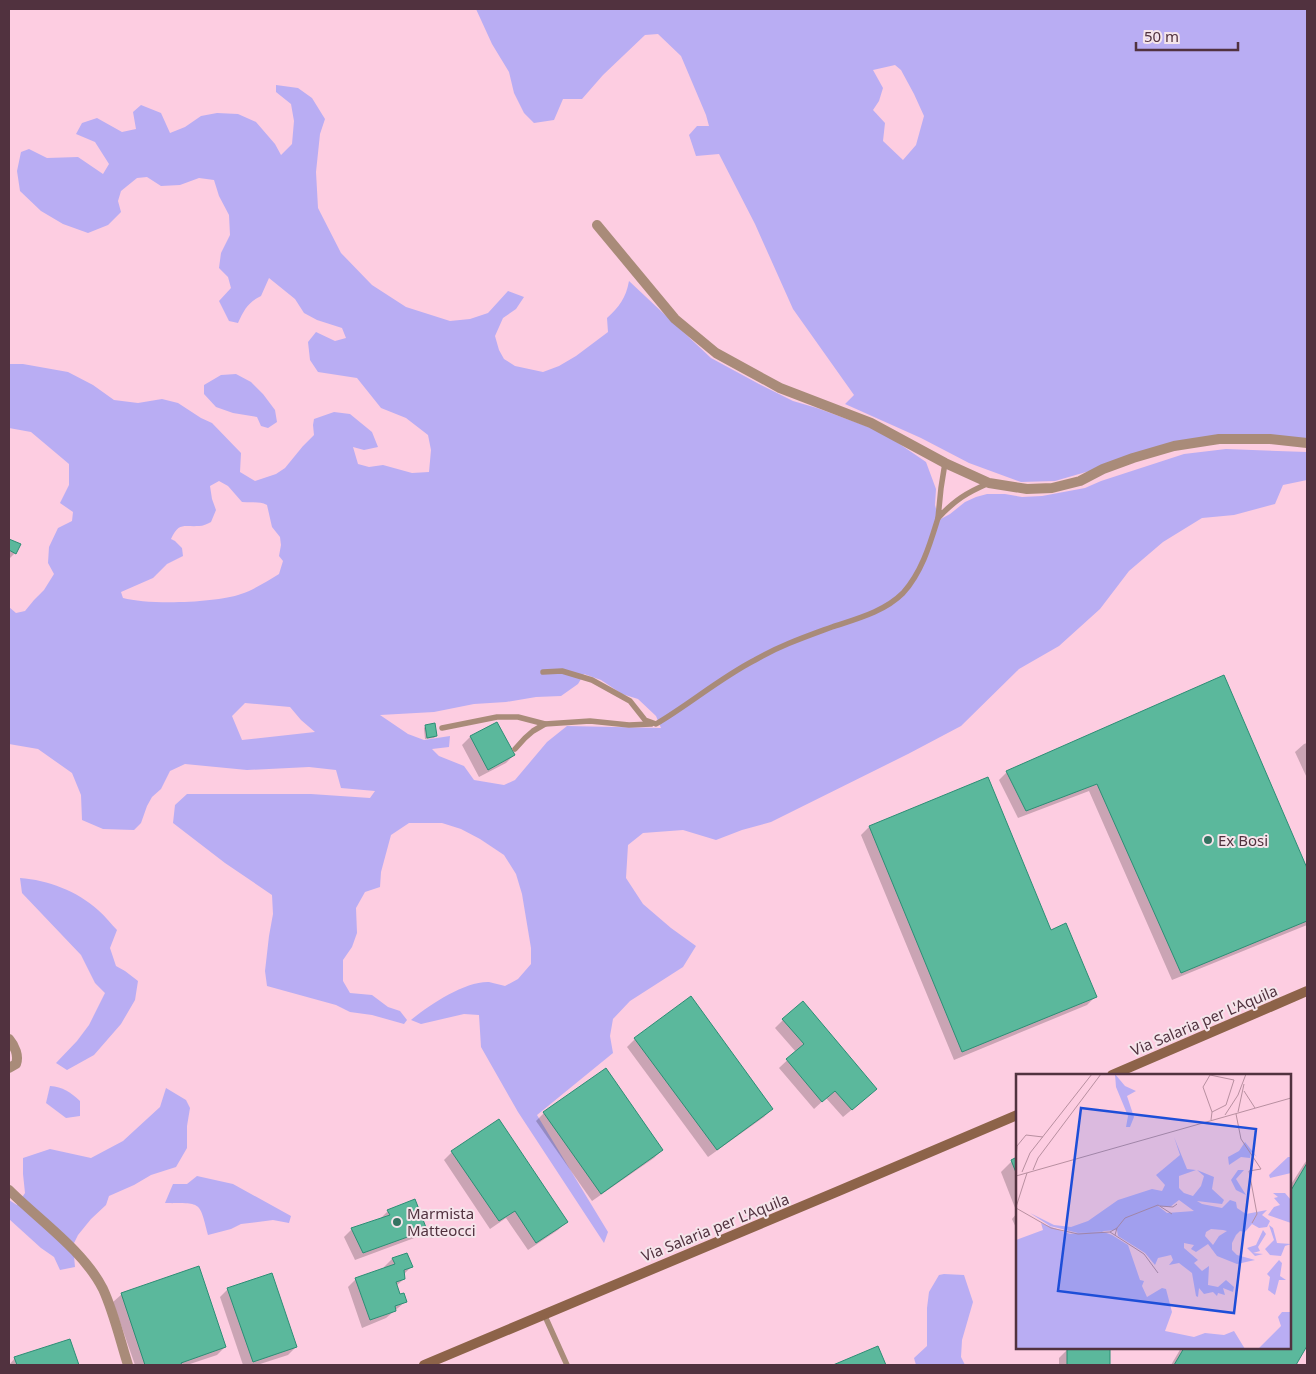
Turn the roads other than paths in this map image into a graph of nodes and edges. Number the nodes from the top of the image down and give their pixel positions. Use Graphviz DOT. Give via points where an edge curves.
graph roads {
  1 [pos="597,225"];
  2 [pos="1307,443"];
  3 [pos="946,463"];
  4 [pos="989,483"];
  5 [pos="938,518"];
  6 [pos="543,672"];
  7 [pos="546,724"];
  8 [pos="656,724"];
  9 [pos="442,728"];
  10 [pos="516,749"];
  11 [pos="1307,991"];
  12 [pos="9,1039"];
  13 [pos="9,1068"];
  14 [pos="1114,1074"];
  15 [pos="1016,1115"];
  16 [pos="9,1190"];
  17 [pos="544,1314"];
  18 [pos="128,1365"];
  19 [pos="424,1365"];
  20 [pos="567,1365"];
  1 -- 3 [label="street" via="675,319 716,353 780,388 871,423"];
  2 -- 4 [label="street" via="1219,439 1174,446 1133,458 1080,481 1052,488 1026,489"];
  3 -- 4 [label="street"];
  3 -- 5 [label="lane"];
  4 -- 5 [label="lane" via="968,492"];
  5 -- 8 [label="lane" via="917,573 889,605 788,643 754,660"];
  6 -- 8 [label="lane" via="562,672 592,680 630,701 645,720"];
  7 -- 8 [label="lane" via="583,721"];
  7 -- 9 [label="lane" via="518,717 497,717"];
  7 -- 10 [label="lane" via="533,731"];
  11 -- 14 [label="main road, Via Salaria per L'Aquila"];
  12 -- 13 [label="street" via="18,1060"];
  15 -- 17 [label="main road, Via Salaria per L'Aquila"];
  16 -- 18 [label="street" via="82,1258 102,1288"];
  17 -- 19 [label="main road, Via Salaria per L'Aquila"];
  17 -- 20 [label="lane"];
}
